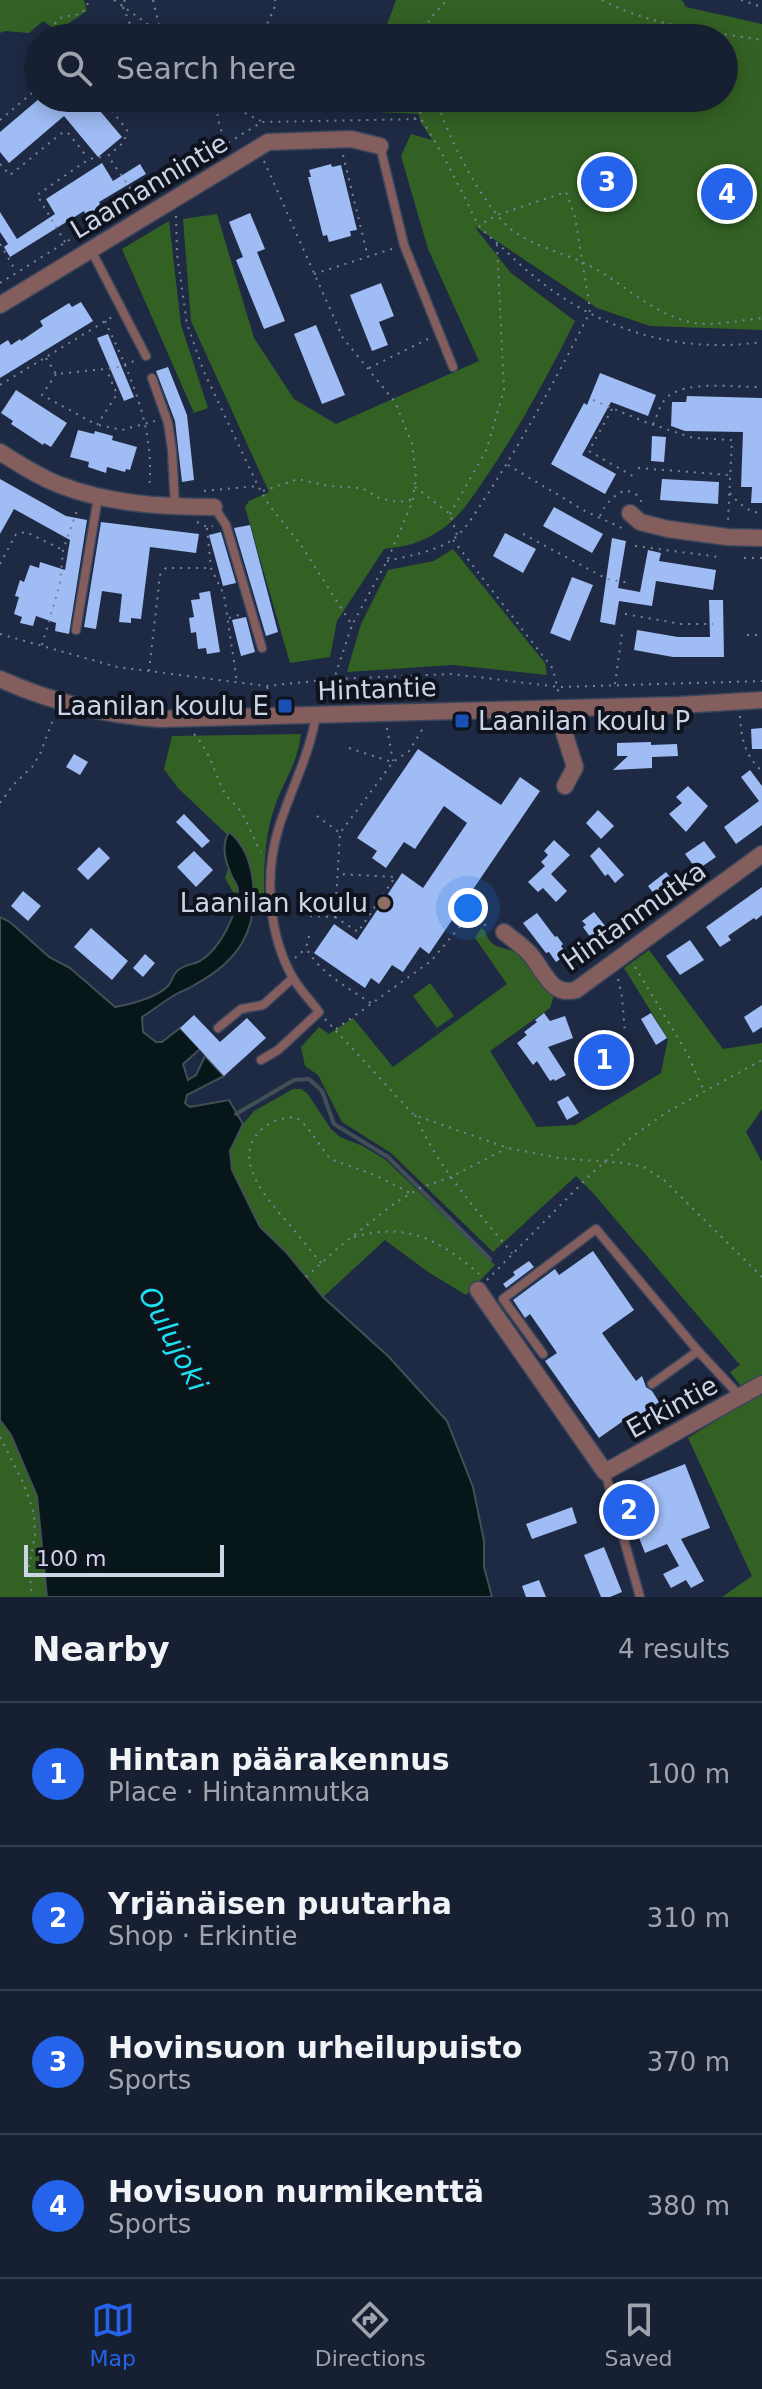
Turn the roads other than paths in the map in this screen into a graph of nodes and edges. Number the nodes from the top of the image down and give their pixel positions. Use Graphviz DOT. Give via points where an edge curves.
graph roads {
  1 [pos="380,146"];
  2 [pos="90,250"];
  3 [pos="0,305"];
  4 [pos="146,356"];
  5 [pos="453,367"];
  6 [pos="152,378"];
  7 [pos="0,452"];
  8 [pos="98,496"];
  9 [pos="175,507"];
  10 [pos="214,507"];
  11 [pos="630,513"];
  12 [pos="762,538"];
  13 [pos="76,630"];
  14 [pos="262,648"];
  15 [pos="0,679"];
  16 [pos="762,700"];
  17 [pos="560,708"];
  18 [pos="323,715"];
  19 [pos="565,786"];
  20 [pos="762,854"];
  21 [pos="504,932"];
  22 [pos="293,978"];
  23 [pos="218,1028"];
  24 [pos="261,1060"];
  25 [pos="482,1285"];
  26 [pos="698,1351"];
  27 [pos="543,1354"];
  28 [pos="652,1384"];
  29 [pos="762,1384"];
  30 [pos="740,1396"];
  31 [pos="605,1472"];
  32 [pos="640,1597"];
  1 -- 2 [label="street, Laamannintie" via="351,139 268,142"];
  1 -- 5 [label="lane" via="404,245"];
  2 -- 3 [label="street, Laamannintie"];
  2 -- 4 [label="lane"];
  6 -- 9 [label="lane" via="172,450"];
  7 -- 8 [label="street" via="60,485"];
  8 -- 9 [label="street"];
  8 -- 13 [label="lane"];
  9 -- 10 [label="street"];
  10 -- 14 [label="lane" via="226,525"];
  11 -- 12 [label="street" via="640,522 668,529"];
  15 -- 18 [label="street, Hintantie" via="73,706 131,717"];
  16 -- 17 [label="street, Hintantie"];
  17 -- 18 [label="street, Hintantie"];
  17 -- 19 [label="street" via="575,767"];
  18 -- 22 [label="lane" via="278,828 270,867 279,944"];
  20 -- 21 [label="street, Hintanmutka" via="576,990 551,985 529,952"];
  22 -- 23 [label="lane" via="263,1005 241,1009"];
  22 -- 24 [label="lane" via="319,1012"];
  25 -- 31 [label="street"];
  26 -- 27 [label="lane" via="596,1229 503,1299"];
  26 -- 28 [label="lane"];
  26 -- 30 [label="lane"];
  29 -- 30 [label="street, Erkintie"];
  30 -- 31 [label="street, Erkintie"];
  31 -- 32 [label="lane"];
}
